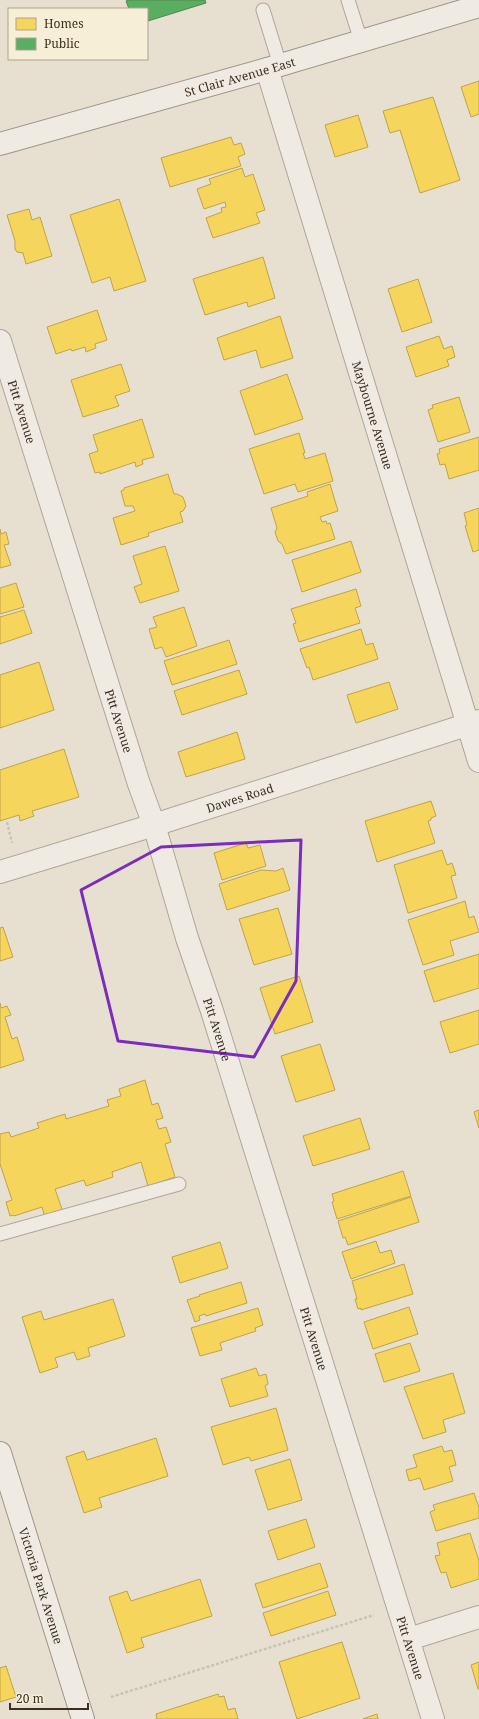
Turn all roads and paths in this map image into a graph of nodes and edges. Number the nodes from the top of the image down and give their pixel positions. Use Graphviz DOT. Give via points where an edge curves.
graph roads {
  1 [pos="348,0"];
  2 [pos="479,6"];
  3 [pos="263,10"];
  4 [pos="361,41"];
  5 [pos="274,67"];
  6 [pos="0,144"];
  7 [pos="0,341"];
  8 [pos="473,723"];
  9 [pos="479,761"];
  10 [pos="154,825"];
  11 [pos="0,872"];
  12 [pos="179,1184"];
  13 [pos="0,1234"];
  14 [pos="0,1453"];
  15 [pos="398,1608"];
  16 [pos="479,1617"];
  17 [pos="409,1639"];
  18 [pos="111,1697"];
  19 [pos="83,1719"];
  20 [pos="433,1719"];
  1 -- 4 [label="lane"];
  2 -- 4 [label="street, St Clair Avenue East"];
  3 -- 5 [label="lane"];
  4 -- 5 [label="street, St Clair Avenue East"];
  5 -- 6 [label="street, St Clair Avenue East"];
  5 -- 8 [label="street, Maybourne Avenue"];
  7 -- 10 [label="street, Pitt Avenue"];
  8 -- 9 [label="street, Maybourne Avenue"];
  8 -- 10 [label="street, Dawes Road"];
  10 -- 11 [label="street, Dawes Road"];
  10 -- 15 [label="street, Pitt Avenue" via="187,938"];
  12 -- 13 [label="lane"];
  14 -- 19 [label="street, Victoria Park Avenue"];
  15 -- 17 [label="street, Pitt Avenue"];
  15 -- 18 [label="path"];
  16 -- 17 [label="street"];
  17 -- 20 [label="street, Pitt Avenue"];
}
